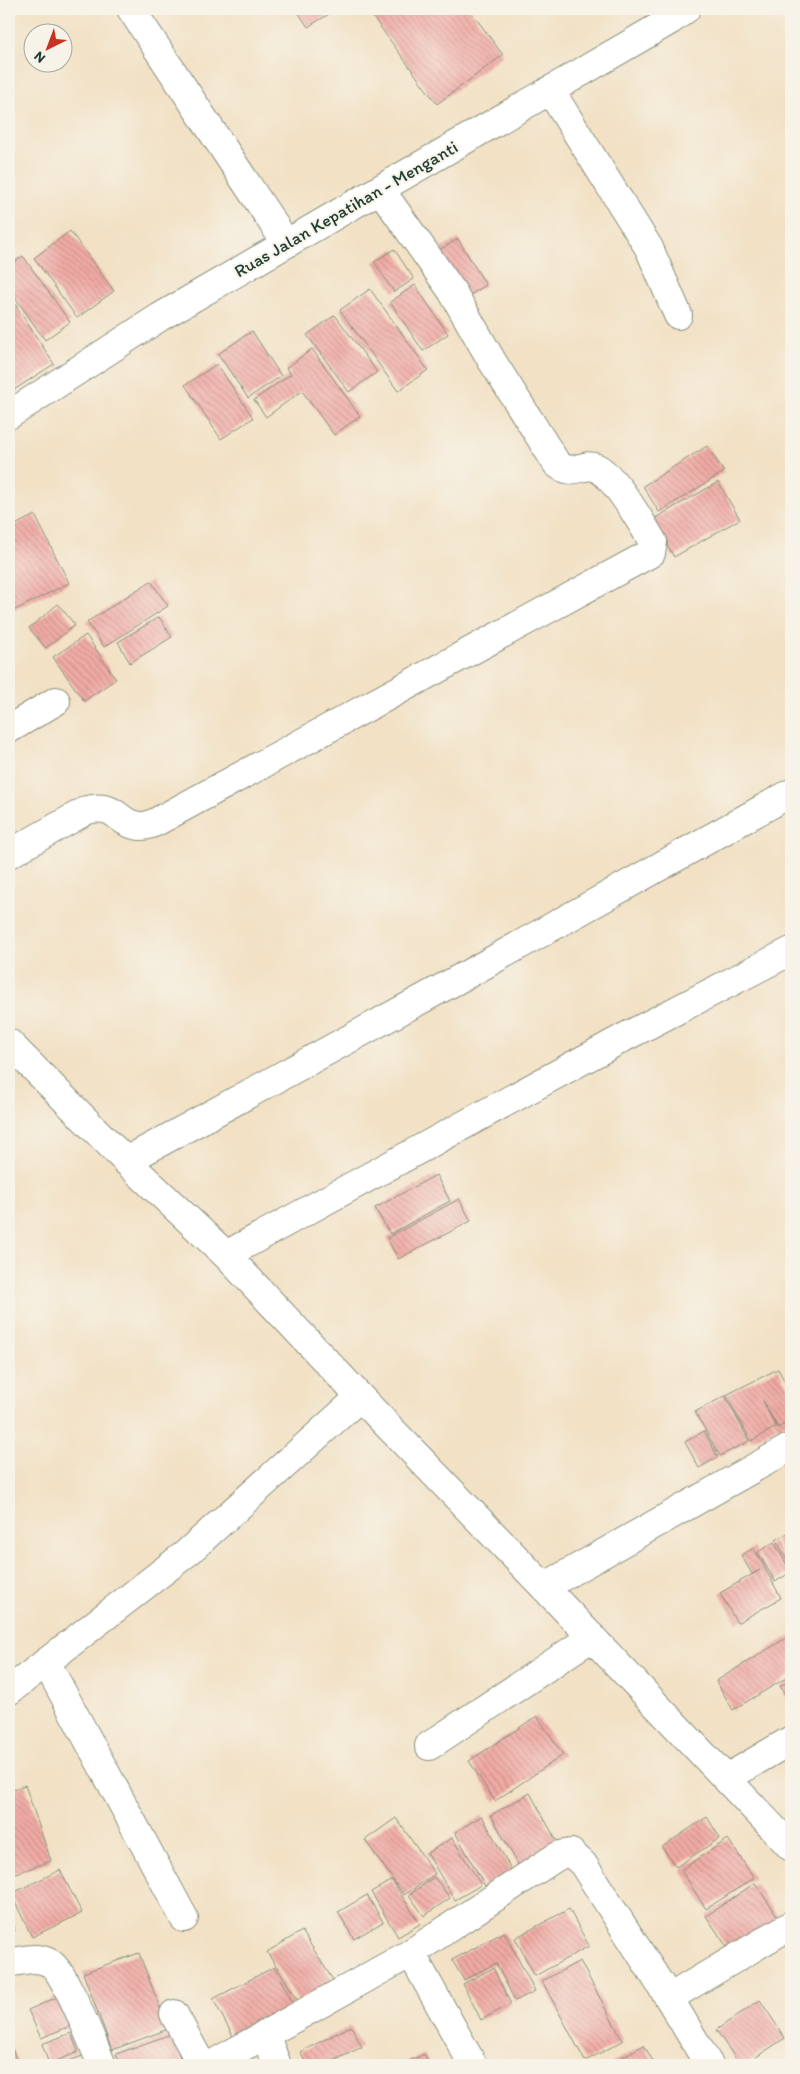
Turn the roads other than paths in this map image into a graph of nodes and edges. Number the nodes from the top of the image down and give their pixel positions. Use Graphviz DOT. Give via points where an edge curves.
graph roads {
  1 [pos="131,9"];
  2 [pos="686,9"];
  3 [pos="550,90"];
  4 [pos="380,189"];
  5 [pos="286,244"];
  6 [pos="678,315"];
  7 [pos="9,415"];
  8 [pos="56,701"];
  9 [pos="9,728"];
  10 [pos="791,793"];
  11 [pos="9,854"];
  12 [pos="791,951"];
  13 [pos="9,1043"];
  14 [pos="126,1162"];
  15 [pos="226,1255"];
  16 [pos="360,1397"];
  17 [pos="791,1447"];
  18 [pos="544,1587"];
  19 [pos="592,1637"];
  20 [pos="46,1662"];
  21 [pos="10,1688"];
  22 [pos="791,1740"];
  23 [pos="429,1746"];
  24 [pos="727,1778"];
  25 [pos="791,1848"];
  26 [pos="184,1918"];
  27 [pos="791,1925"];
  28 [pos="410,1953"];
  29 [pos="9,1963"];
  30 [pos="669,1998"];
  31 [pos="174,2014"];
  32 [pos="265,2034"];
  33 [pos="102,2065"];
  34 [pos="277,2065"];
  35 [pos="473,2065"];
  36 [pos="709,2065"];
  1 -- 5 [label="street"];
  2 -- 3 [label="street, Ruas Jalan Kepatihan - Menganti"];
  3 -- 4 [label="street, Ruas Jalan Kepatihan - Menganti"];
  3 -- 6 [label="street" via="650,248"];
  4 -- 5 [label="street, Ruas Jalan Kepatihan - Menganti"];
  4 -- 11 [label="street" via="452,291 556,464 571,471 588,466 597,468 622,493 653,542 651,552 156,822 141,826 110,810 93,808"];
  5 -- 7 [label="street, Ruas Jalan Kepatihan - Menganti" via="160,317"];
  8 -- 9 [label="street"];
  10 -- 14 [label="street"];
  12 -- 15 [label="street" via="625,1037"];
  13 -- 14 [label="street"];
  14 -- 15 [label="street"];
  15 -- 16 [label="street"];
  16 -- 18 [label="street"];
  16 -- 20 [label="street" via="188,1552"];
  17 -- 18 [label="street"];
  18 -- 19 [label="street"];
  19 -- 23 [label="street"];
  19 -- 24 [label="street"];
  20 -- 21 [label="street"];
  20 -- 26 [label="street"];
  22 -- 24 [label="street"];
  24 -- 25 [label="street"];
  27 -- 30 [label="street"];
  28 -- 30 [label="street" via="553,1859 571,1853 583,1864"];
  28 -- 32 [label="street"];
  28 -- 35 [label="street"];
  29 -- 33 [label="street" via="34,1958 52,1963 63,1978"];
  30 -- 36 [label="street"];
  31 -- 32 [label="street" via="200,2062 207,2064"];
  32 -- 34 [label="street"];
}
